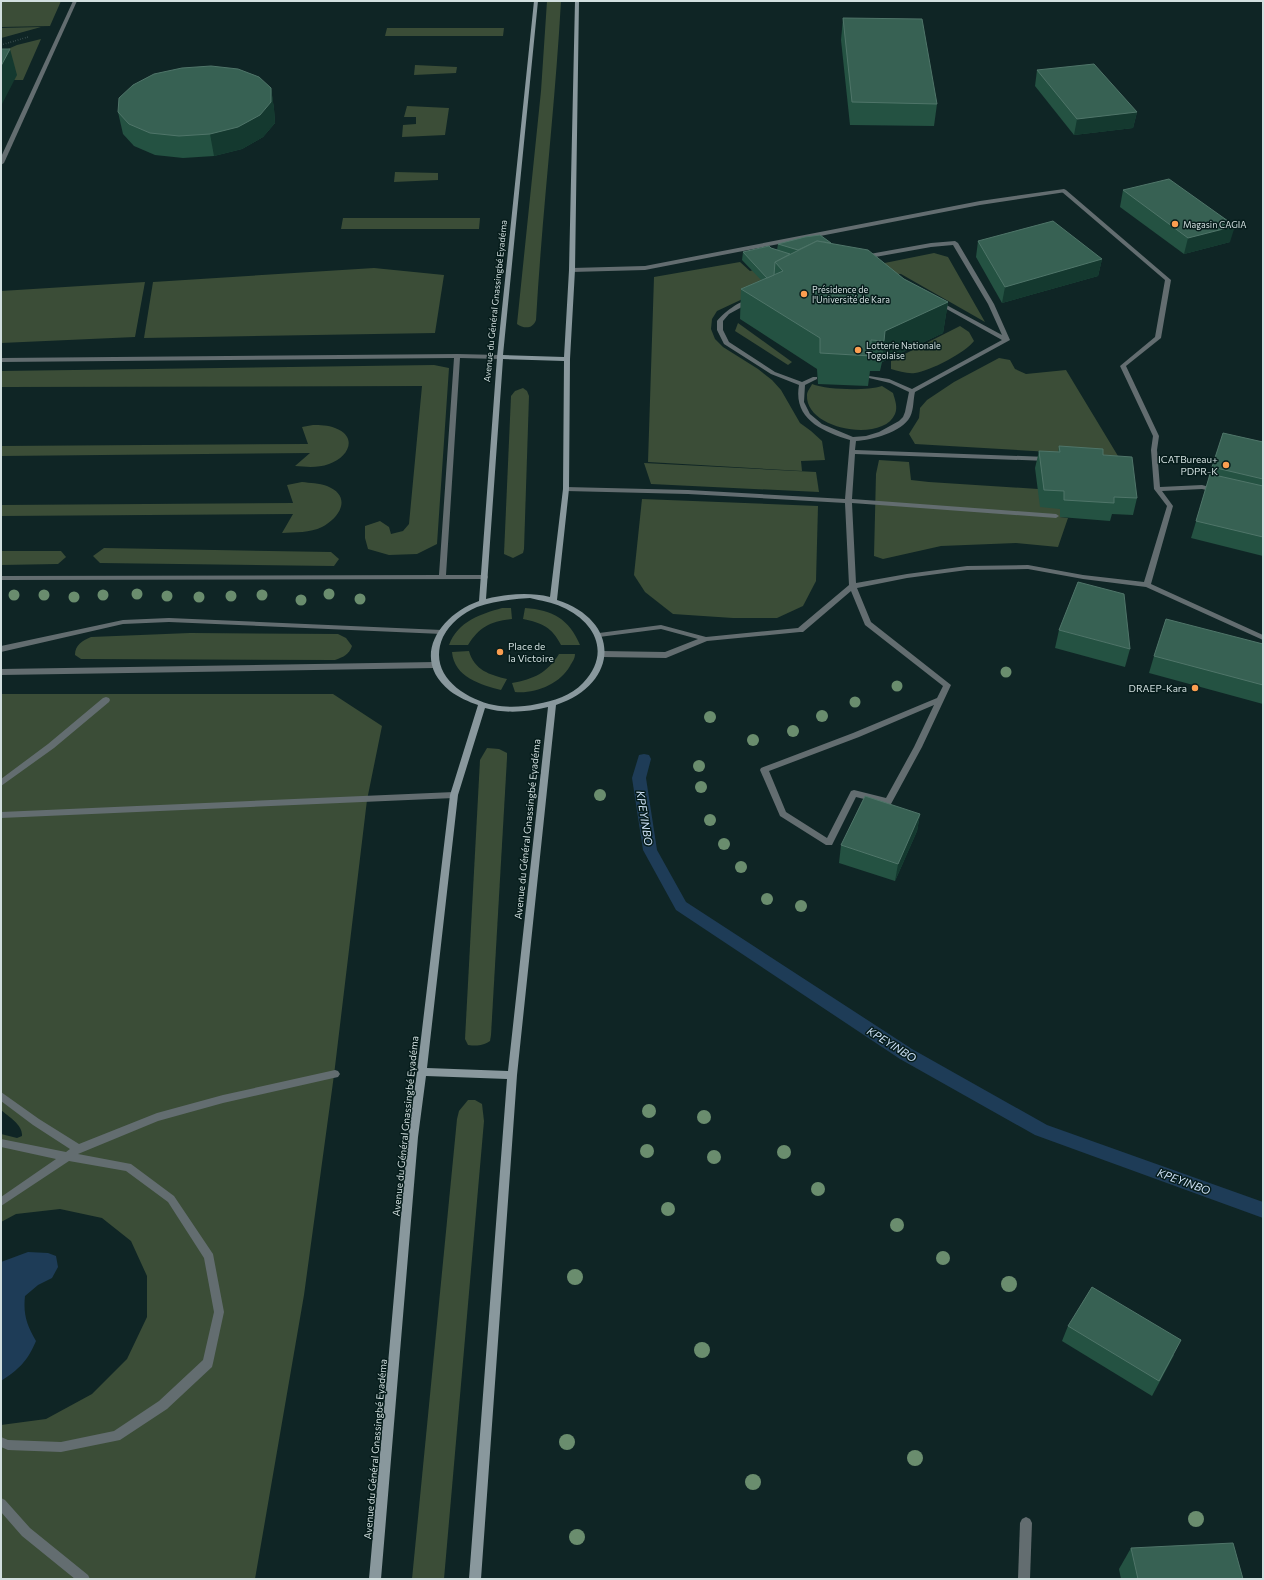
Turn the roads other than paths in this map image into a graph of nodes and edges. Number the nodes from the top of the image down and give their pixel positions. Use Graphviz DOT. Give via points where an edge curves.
graph roads {
  1 [pos="75,1"];
  2 [pos="536,1"];
  3 [pos="577,1"];
  4 [pos="1,163"];
  5 [pos="859,258"];
  6 [pos="572,270"];
  7 [pos="753,299"];
  8 [pos="932,299"];
  9 [pos="1007,340"];
  10 [pos="457,356"];
  11 [pos="500,357"];
  12 [pos="567,359"];
  13 [pos="1,360"];
  14 [pos="871,377"];
  15 [pos="815,378"];
  16 [pos="802,384"];
  17 [pos="912,391"];
  18 [pos="853,439"];
  19 [pos="852,452"];
  20 [pos="1052,459"];
  21 [pos="566,489"];
  22 [pos="1157,489"];
  23 [pos="1225,492"];
  24 [pos="848,501"];
  25 [pos="1056,516"];
  26 [pos="442,577"];
  27 [pos="484,577"];
  28 [pos="1,578"];
  29 [pos="1147,585"];
  30 [pos="853,586"];
  31 [pos="553,600"];
  32 [pos="482,603"];
  33 [pos="442,632"];
  34 [pos="599,635"];
  35 [pos="1263,638"];
  36 [pos="706,639"];
  37 [pos="1,649"];
  38 [pos="602,654"];
  39 [pos="435,665"];
  40 [pos="1,672"];
  41 [pos="106,700"];
  42 [pos="939,700"];
  43 [pos="552,704"];
  44 [pos="482,705"];
  45 [pos="1,783"];
  46 [pos="454,795"];
  47 [pos="1,814"];
  48 [pos="422,1072"];
  49 [pos="335,1074"];
  50 [pos="512,1075"];
  51 [pos="1,1096"];
  52 [pos="1,1143"];
  53 [pos="78,1149"];
  54 [pos="66,1157"];
  55 [pos="1,1202"];
  56 [pos="1,1442"];
  57 [pos="1,1504"];
  58 [pos="1026,1523"];
  59 [pos="84,1579"];
  60 [pos="375,1579"];
  61 [pos="475,1579"];
  62 [pos="1024,1579"];
  1 -- 4 [label="street"];
  2 -- 11 [label="main road, Avenue du Général Gnassingbé Eyadéma"];
  3 -- 6 [label="main road"];
  5 -- 9 [label="street" via="955,243 991,304"];
  6 -- 12 [label="main road"];
  6 -- 22 [label="street" via="645,268 769,247 980,203 1064,191 1168,280 1158,338 1123,366 1156,436 1154,450"];
  7 -- 16 [label="street" via="727,313 720,321 720,330 726,343 773,372"];
  8 -- 9 [label="street"];
  9 -- 17 [label="street"];
  10 -- 11 [label="street"];
  10 -- 13 [label="street"];
  10 -- 26 [label="street"];
  11 -- 12 [label="main road"];
  11 -- 27 [label="main road, Avenue du Général Gnassingbé Eyadéma"];
  12 -- 21 [label="main road"];
  14 -- 17 [label="street" via="897,383"];
  15 -- 16 [label="street"];
  16 -- 18 [label="street" via="800,392 807,416 820,427"];
  17 -- 18 [label="street" via="907,417 897,427 880,434"];
  18 -- 19 [label="street"];
  19 -- 20 [label="street"];
  19 -- 24 [label="street"];
  21 -- 24 [label="street" via="649,490"];
  21 -- 31 [label="main road"];
  22 -- 23 [label="street" via="1202,486"];
  22 -- 29 [label="street" via="1170,506"];
  24 -- 25 [label="street"];
  24 -- 30 [label="street"];
  26 -- 27 [label="street"];
  26 -- 28 [label="street"];
  27 -- 32 [label="main road, Avenue du Général Gnassingbé Eyadéma"];
  29 -- 30 [label="street" via="1028,567 967,568"];
  29 -- 35 [label="street"];
  30 -- 36 [label="street" via="800,630"];
  30 -- 42 [label="street" via="868,623 947,685"];
  31 -- 32 [label="main road" via="530,596 505,597"];
  31 -- 34 [label="main road" via="573,609 588,620"];
  32 -- 33 [label="main road" via="465,610 451,620"];
  33 -- 37 [label="street" via="161,620 123,622"];
  33 -- 39 [label="main road" via="435,648"];
  34 -- 36 [label="street" via="661,627"];
  34 -- 38 [label="main road"];
  36 -- 38 [label="street" via="666,655"];
  38 -- 43 [label="main road" via="597,670 587,683 571,695"];
  39 -- 40 [label="street"];
  39 -- 44 [label="main road" via="443,681 460,695"];
  41 -- 45 [label="street"];
  42 -- 42 [label="street" via="888,802 854,793 829,843 783,814 764,770"];
  43 -- 44 [label="main road" via="529,709 504,709"];
  43 -- 50 [label="main road, Avenue du Général Gnassingbé Eyadéma"];
  44 -- 46 [label="main road, Avenue du Général Gnassingbé Eyadéma"];
  46 -- 47 [label="street"];
  46 -- 48 [label="main road, Avenue du Général Gnassingbé Eyadéma"];
  48 -- 50 [label="main road"];
  48 -- 60 [label="main road, Avenue du Général Gnassingbé Eyadéma" via="413,1137"];
  49 -- 53 [label="street" via="157,1117"];
  50 -- 61 [label="main road, Avenue du Général Gnassingbé Eyadéma"];
  51 -- 53 [label="street"];
  52 -- 54 [label="street"];
  53 -- 54 [label="street"];
  54 -- 55 [label="street"];
  54 -- 56 [label="street" via="128,1167 171,1199 209,1257 219,1312 208,1363 163,1405 116,1436 61,1447 8,1445"];
  57 -- 59 [label="street" via="26,1532"];
  58 -- 62 [label="street"];
}
